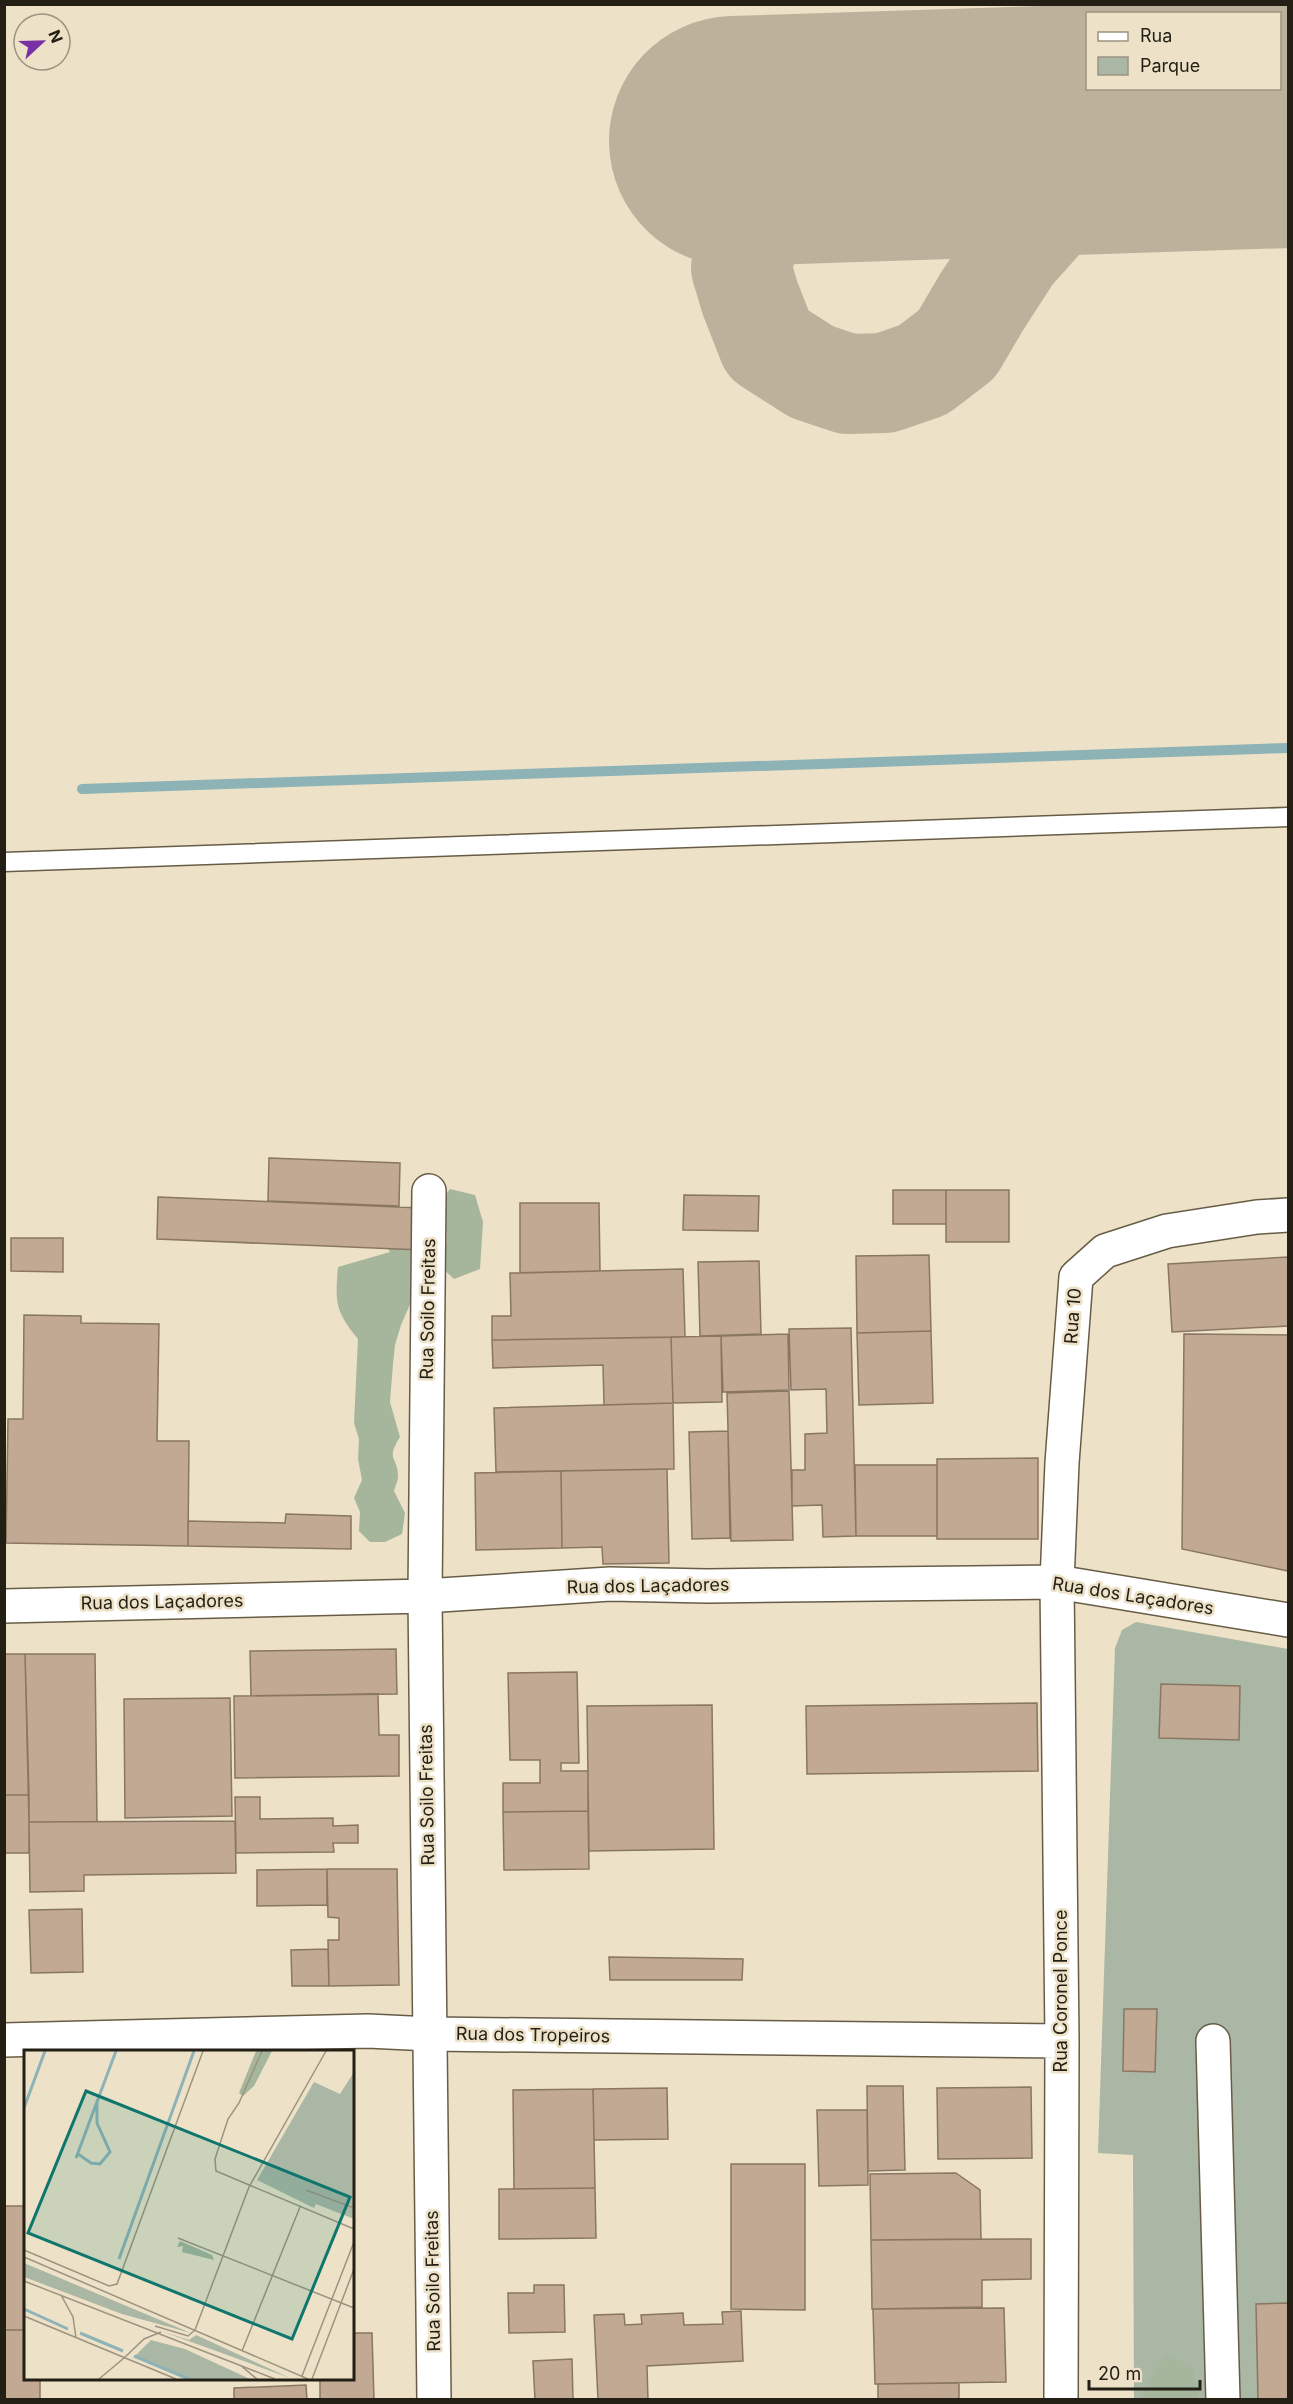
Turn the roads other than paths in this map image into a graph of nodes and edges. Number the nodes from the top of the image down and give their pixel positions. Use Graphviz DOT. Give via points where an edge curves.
graph roads {
  1 [pos="1288,817"];
  2 [pos="4,862"];
  3 [pos="429,1191"];
  4 [pos="1288,1215"];
  5 [pos="1057,1582"];
  6 [pos="425,1596"];
  7 [pos="4,1606"];
  8 [pos="1288,1620"];
  9 [pos="430,2034"];
  10 [pos="4,2040"];
  11 [pos="1062,2041"];
  12 [pos="1214,2042"];
  13 [pos="434,2400"];
  14 [pos="1061,2400"];
  15 [pos="1223,2400"];
  1 -- 2 [label="lane"];
  3 -- 6 [label="street, Rua Soilo Freitas"];
  4 -- 5 [label="street, Rua 10" via="1167,1231 1105,1251 1076,1277"];
  5 -- 6 [label="street, Rua dos Laçadores" via="609,1584"];
  5 -- 8 [label="street, Rua dos Laçadores"];
  5 -- 11 [label="street, Rua Coronel Ponce"];
  6 -- 7 [label="street, Rua dos Laçadores"];
  6 -- 9 [label="street, Rua Soilo Freitas"];
  9 -- 10 [label="street, Rua dos Tropeiros" via="368,2031"];
  9 -- 11 [label="street, Rua dos Tropeiros"];
  9 -- 13 [label="street, Rua Soilo Freitas"];
  11 -- 14 [label="street, Rua Coronel Ponce"];
  12 -- 15 [label="street"];
}
